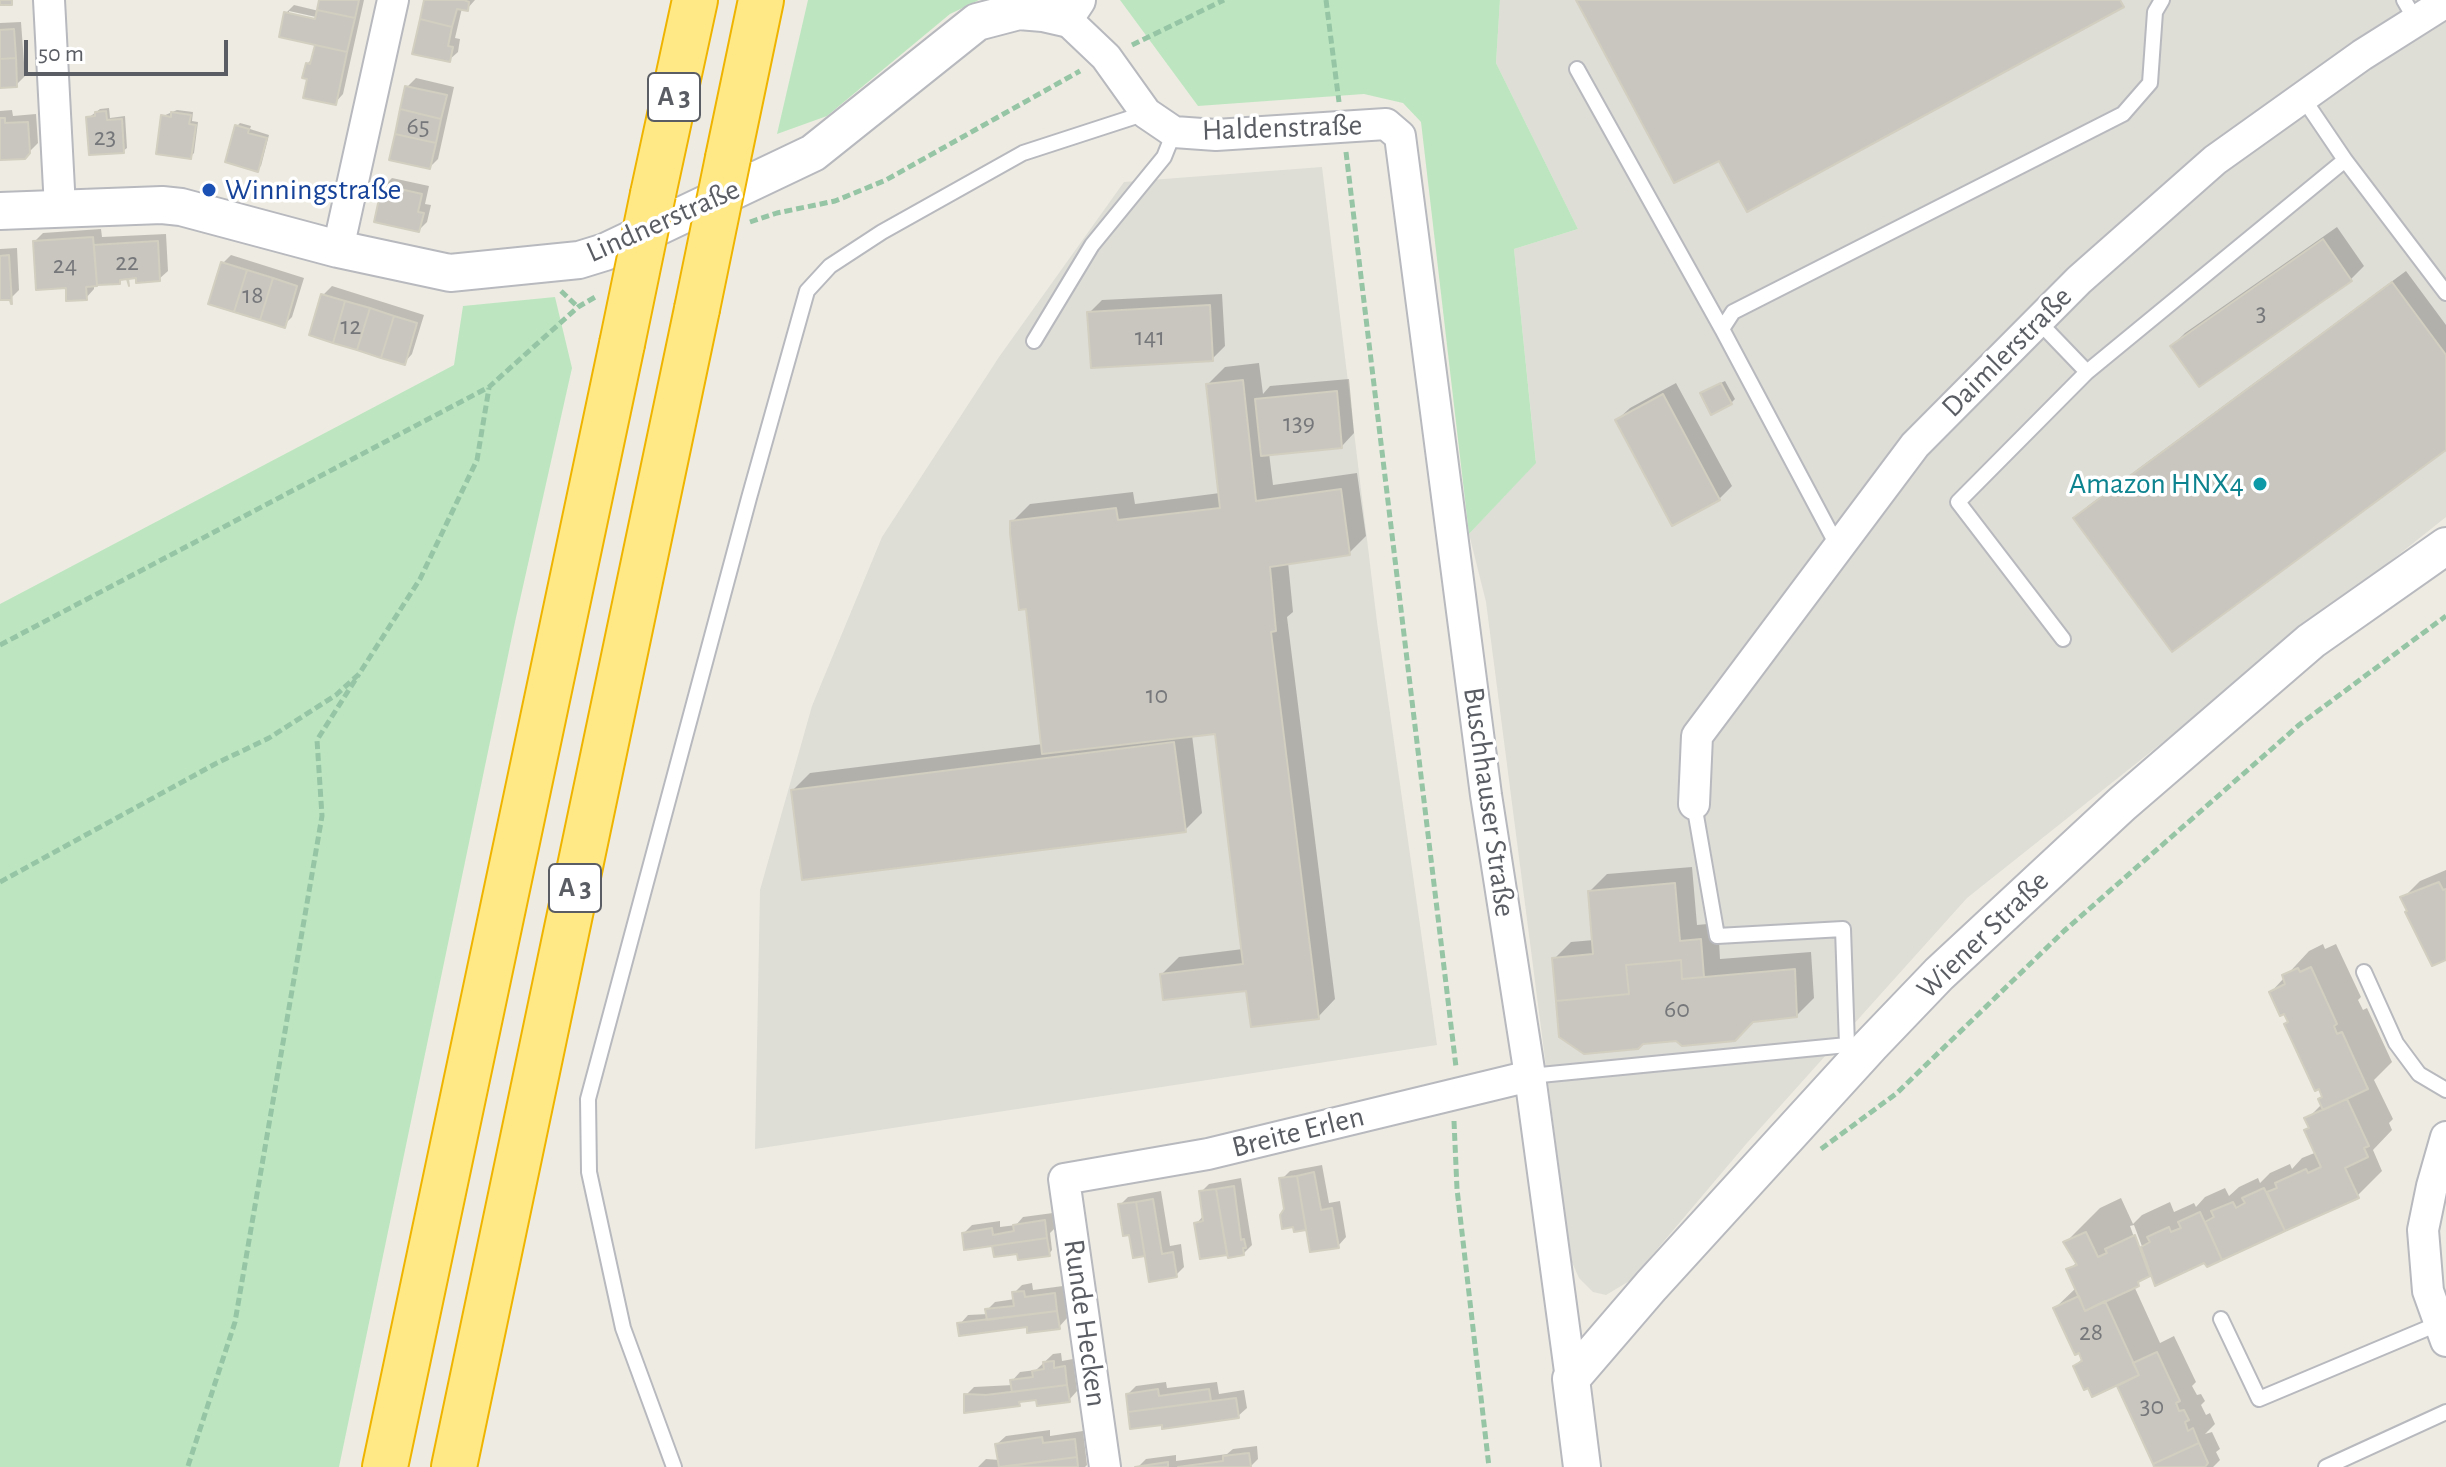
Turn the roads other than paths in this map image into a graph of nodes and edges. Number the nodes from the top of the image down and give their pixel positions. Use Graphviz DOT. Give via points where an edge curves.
graph roads {
  1 [pos="49,0"];
  2 [pos="393,0"];
  3 [pos="695,0"];
  4 [pos="761,0"];
  5 [pos="2162,0"];
  6 [pos="2446,2"];
  7 [pos="1071,9"];
  8 [pos="2410,10"];
  9 [pos="1577,69"];
  10 [pos="2303,98"];
  11 [pos="1146,113"];
  12 [pos="1174,132"];
  13 [pos="1400,136"];
  14 [pos="2345,160"];
  15 [pos="60,208"];
  16 [pos="0,211"];
  17 [pos="338,249"];
  18 [pos="2446,293"];
  19 [pos="2038,321"];
  20 [pos="1722,329"];
  21 [pos="1034,341"];
  22 [pos="2087,372"];
  23 [pos="2446,546"];
  24 [pos="1838,547"];
  25 [pos="2063,639"];
  26 [pos="1694,804"];
  27 [pos="2364,972"];
  28 [pos="1859,1045"];
  29 [pos="1530,1076"];
  30 [pos="2446,1090"];
  31 [pos="2446,1137"];
  32 [pos="1064,1179"];
  33 [pos="2221,1319"];
  34 [pos="2443,1332"];
  35 [pos="1571,1379"];
  36 [pos="2446,1412"];
  37 [pos="385,1467"];
  38 [pos="454,1467"];
  39 [pos="674,1467"];
  40 [pos="1105,1467"];
  41 [pos="1582,1467"];
  42 [pos="2326,1467"];
  1 -- 15 [label="street"];
  2 -- 17 [label="street"];
  3 -- 37 [label="highway, A 3, bridge"];
  4 -- 38 [label="highway, A 3, bridge"];
  5 -- 20 [label="lane" via="2155,12 2150,83 2123,114 1733,312"];
  6 -- 8 [label="street, Daimlerstraße"];
  7 -- 11 [label="street, Haldenstraße"];
  7 -- 17 [label="street, Lindnerstraße" via="1019,11 977,22 813,153 605,252 579,260 450,273"];
  8 -- 10 [label="street, Daimlerstraße" via="2362,55"];
  9 -- 20 [label="lane"];
  10 -- 14 [label="lane"];
  10 -- 19 [label="street, Daimlerstraße" via="2215,160"];
  11 -- 12 [label="street, Haldenstraße"];
  11 -- 39 [label="lane" via="1023,153 882,232 830,266 807,291 588,1099 589,1172 623,1328"];
  12 -- 13 [label="street, Haldenstraße" via="1216,135 1386,124"];
  12 -- 21 [label="lane" via="1164,157 1092,245"];
  13 -- 29 [label="street, Buschhauser Straße" via="1486,795"];
  14 -- 18 [label="lane"];
  14 -- 22 [label="lane"];
  15 -- 16 [label="street, Lindnerstraße"];
  15 -- 17 [label="street, Lindnerstraße" via="181,207"];
  19 -- 22 [label="lane"];
  19 -- 24 [label="street, Daimlerstraße" via="1915,445"];
  20 -- 24 [label="lane"];
  22 -- 25 [label="lane" via="1958,502"];
  23 -- 28 [label="street, Wiener Straße" via="2311,641 2122,804"];
  24 -- 26 [label="street, Daimlerstraße" via="1697,736"];
  26 -- 28 [label="lane" via="1717,936 1843,929"];
  27 -- 30 [label="lane" via="2396,1043 2419,1074"];
  28 -- 29 [label="lane"];
  28 -- 35 [label="street, Wiener Straße"];
  29 -- 32 [label="street, Breite Erlen" via="1208,1154"];
  29 -- 35 [label="street, Buschhauser Straße"];
  31 -- 34 [label="street" via="2423,1230 2428,1291"];
  32 -- 40 [label="street, Runde Hecken"];
  33 -- 34 [label="lane" via="2259,1399"];
  35 -- 41 [label="street, Buschhauser Straße"];
  36 -- 42 [label="lane"];
}
